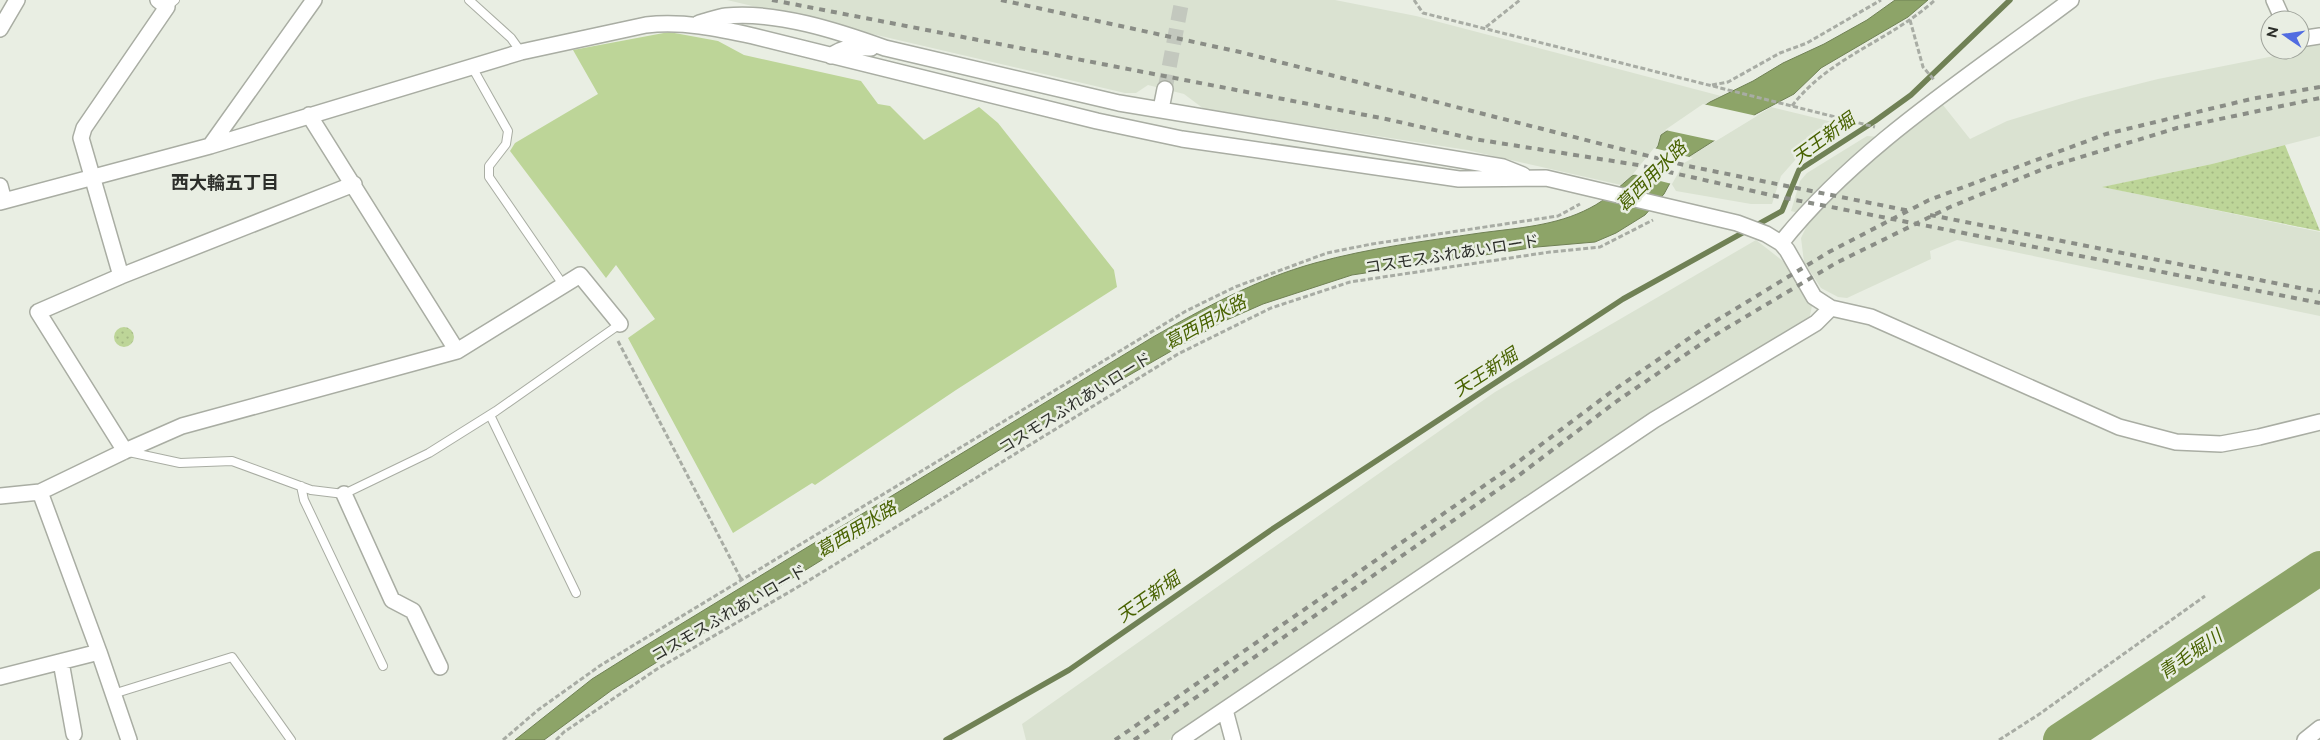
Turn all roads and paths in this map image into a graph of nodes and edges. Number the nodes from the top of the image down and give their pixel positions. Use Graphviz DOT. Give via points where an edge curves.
graph roads {
  1 [pos="18,0"];
  2 [pos="314,0"];
  3 [pos="469,0"];
  4 [pos="1414,0"];
  5 [pos="1520,0"];
  6 [pos="1882,0"];
  7 [pos="1935,0"];
  8 [pos="2071,0"];
  9 [pos="167,2"];
  10 [pos="1910,20"];
  11 [pos="696,24"];
  12 [pos="1486,28"];
  13 [pos="0,29"];
  14 [pos="885,48"];
  15 [pos="521,52"];
  16 [pos="831,56"];
  17 [pos="472,67"];
  18 [pos="1936,81"];
  19 [pos="1712,85"];
  20 [pos="1165,89"];
  21 [pos="1792,106"];
  22 [pos="1161,109"];
  23 [pos="309,115"];
  24 [pos="1878,128"];
  25 [pos="210,146"];
  26 [pos="91,176"];
  27 [pos="1526,177"];
  28 [pos="354,184"];
  29 [pos="0,186"];
  30 [pos="1590,187"];
  31 [pos="2,202"];
  32 [pos="1660,210"];
  33 [pos="1781,243"];
  34 [pos="121,276"];
  35 [pos="564,286"];
  36 [pos="1831,308"];
  37 [pos="616,327"];
  38 [pos="457,351"];
  39 [pos="490,415"];
  40 [pos="2320,422"];
  41 [pos="125,451"];
  42 [pos="301,486"];
  43 [pos="40,492"];
  44 [pos="344,494"];
  45 [pos="0,496"];
  46 [pos="741,579"];
  47 [pos="576,593"];
  48 [pos="2205,596"];
  49 [pos="99,652"];
  50 [pos="61,662"];
  51 [pos="382,666"];
  52 [pos="440,668"];
  53 [pos="0,677"];
  54 [pos="113,694"];
  55 [pos="1225,710"];
  56 [pos="2320,728"];
  57 [pos="74,734"];
  58 [pos="129,740"];
  59 [pos="290,740"];
  60 [pos="503,740"];
  61 [pos="556,740"];
  62 [pos="1180,740"];
  63 [pos="1233,740"];
  64 [pos="1999,740"];
  65 [pos="2305,740"];
  1 -- 13 [label="street"];
  2 -- 25 [label="street"];
  3 -- 15 [label="lane" via="511,38"];
  4 -- 12 [label="path" via="1423,13"];
  5 -- 12 [label="path"];
  6 -- 19 [label="path" via="1807,43 1780,53 1728,82"];
  7 -- 10 [label="path"];
  8 -- 33 [label="street" via="1894,133 1826,195"];
  9 -- 26 [label="street" via="84,128 81,138"];
  10 -- 18 [label="path" via="1923,67"];
  10 -- 21 [label="path" via="1828,69"];
  11 -- 14 [label="street" via="725,16 769,16 850,35"];
  11 -- 15 [label="street" via="646,25"];
  11 -- 16 [label="street"];
  12 -- 19 [label="path"];
  14 -- 16 [label="street" via="848,47"];
  14 -- 22 [label="street" via="1120,103"];
  15 -- 17 [label="street"];
  16 -- 27 [label="street" via="1182,139 1459,179"];
  17 -- 23 [label="street"];
  17 -- 35 [label="lane" via="508,131 506,144 490,166 489,176"];
  19 -- 21 [label="path"];
  20 -- 22 [label="street"];
  21 -- 24 [label="path"];
  22 -- 27 [label="street" via="1503,167"];
  23 -- 25 [label="street"];
  23 -- 28 [label="street"];
  25 -- 26 [label="street"];
  26 -- 31 [label="street"];
  26 -- 34 [label="street"];
  27 -- 30 [label="street"];
  28 -- 34 [label="street"];
  28 -- 38 [label="street"];
  29 -- 31 [label="street"];
  30 -- 32 [label="street"];
  30 -- 46 [label="path" via="1580,204 1558,216 1327,253 1235,287 1114,353"];
  32 -- 33 [label="street" via="1737,223"];
  32 -- 61 [label="path, コスモスふれあいロード" via="1600,247 1350,282 1271,308 1178,354 803,584 657,669"];
  33 -- 36 [label="street" via="1814,297"];
  34 -- 41 [label="street" via="38,312"];
  35 -- 37 [label="street" via="580,275"];
  35 -- 38 [label="street"];
  36 -- 40 [label="street" via="1871,317 2119,427 2176,442 2221,444"];
  36 -- 55 [label="street" via="1816,323 1654,420"];
  37 -- 39 [label="lane"];
  37 -- 46 [label="path"];
  38 -- 41 [label="street" via="182,426"];
  39 -- 44 [label="lane" via="429,453"];
  39 -- 47 [label="lane"];
  41 -- 42 [label="lane" via="180,463 232,461"];
  41 -- 43 [label="street"];
  42 -- 44 [label="lane"];
  42 -- 51 [label="lane" via="304,500"];
  43 -- 45 [label="street"];
  43 -- 49 [label="street"];
  44 -- 52 [label="street" via="392,600 413,611"];
  46 -- 60 [label="path" via="601,665 538,710"];
  48 -- 64 [label="path"];
  49 -- 50 [label="street"];
  49 -- 54 [label="street"];
  50 -- 53 [label="street"];
  50 -- 57 [label="street"];
  54 -- 58 [label="street"];
  54 -- 59 [label="lane" via="232,658"];
  55 -- 62 [label="street"];
  55 -- 63 [label="street"];
  56 -- 65 [label="street"];
}
